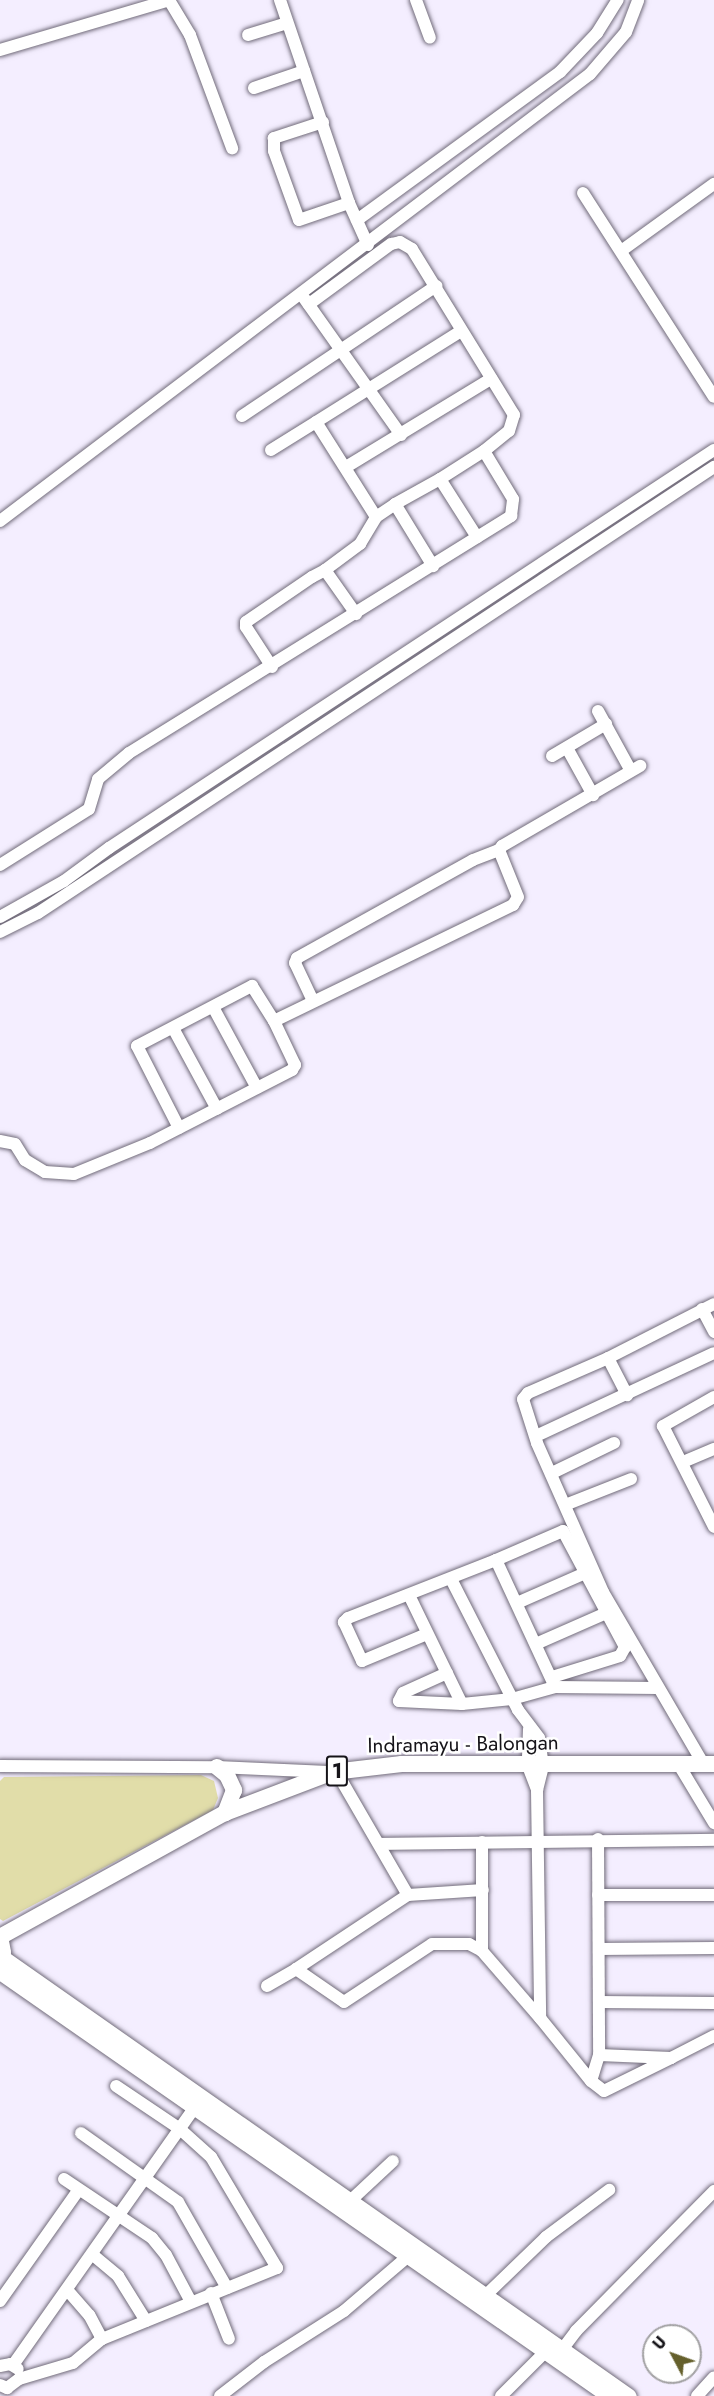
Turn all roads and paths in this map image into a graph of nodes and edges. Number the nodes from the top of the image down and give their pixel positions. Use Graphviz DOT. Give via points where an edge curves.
graph roads {
  1 [pos="170,0"];
  2 [pos="280,0"];
  3 [pos="416,0"];
  4 [pos="618,0"];
  5 [pos="638,0"];
  6 [pos="287,22"];
  7 [pos="248,35"];
  8 [pos="430,38"];
  9 [pos="0,50"];
  10 [pos="304,71"];
  11 [pos="254,88"];
  12 [pos="323,122"];
  13 [pos="232,147"];
  14 [pos="714,184"];
  15 [pos="583,193"];
  16 [pos="349,203"];
  17 [pos="358,222"];
  18 [pos="368,244"];
  19 [pos="621,251"];
  20 [pos="436,286"];
  21 [pos="305,300"];
  22 [pos="461,331"];
  23 [pos="343,350"];
  24 [pos="492,379"];
  25 [pos="369,388"];
  26 [pos="714,397"];
  27 [pos="242,416"];
  28 [pos="316,422"];
  29 [pos="401,435"];
  30 [pos="271,450"];
  31 [pos="714,450"];
  32 [pos="484,451"];
  33 [pos="346,467"];
  34 [pos="714,467"];
  35 [pos="682,471"];
  36 [pos="440,479"];
  37 [pos="688,483"];
  38 [pos="395,504"];
  39 [pos="376,516"];
  40 [pos="0,521"];
  41 [pos="477,537"];
  42 [pos="433,566"];
  43 [pos="325,570"];
  44 [pos="356,615"];
  45 [pos="272,667"];
  46 [pos="598,711"];
  47 [pos="606,724"];
  48 [pos="567,748"];
  49 [pos="552,756"];
  50 [pos="593,795"];
  51 [pos="499,850"];
  52 [pos="0,865"];
  53 [pos="0,917"];
  54 [pos="0,932"];
  55 [pos="313,1001"];
  56 [pos="213,1007"];
  57 [pos="274,1021"];
  58 [pos="173,1028"];
  59 [pos="257,1088"];
  60 [pos="217,1109"];
  61 [pos="179,1128"];
  62 [pos="4,1142"];
  63 [pos="714,1304"];
  64 [pos="702,1309"];
  65 [pos="714,1332"];
  66 [pos="714,1353"];
  67 [pos="608,1358"];
  68 [pos="627,1395"];
  69 [pos="714,1397"];
  70 [pos="536,1436"];
  71 [pos="614,1443"];
  72 [pos="714,1449"];
  73 [pos="683,1462"];
  74 [pos="552,1473"];
  75 [pos="630,1479"];
  76 [pos="710,1503"];
  77 [pos="565,1505"];
  78 [pos="714,1527"];
  79 [pos="496,1560"];
  80 [pos="585,1573"];
  81 [pos="451,1579"];
  82 [pos="409,1595"];
  83 [pos="517,1603"];
  84 [pos="606,1613"];
  85 [pos="427,1634"];
  86 [pos="538,1643"];
  87 [pos="447,1673"];
  88 [pos="553,1682"];
  89 [pos="658,1688"];
  90 [pos="512,1699"];
  91 [pos="462,1704"];
  92 [pos="709,1764"];
  93 [pos="679,1765"];
  94 [pos="0,1766"];
  95 [pos="535,1766"];
  96 [pos="217,1767"];
  97 [pos="334,1772"];
  98 [pos="225,1814"];
  99 [pos="714,1823"];
  100 [pos="598,1839"];
  101 [pos="714,1840"];
  102 [pos="482,1842"];
  103 [pos="539,1842"];
  104 [pos="380,1844"];
  105 [pos="483,1890"];
  106 [pos="408,1894"];
  107 [pos="598,1895"];
  108 [pos="714,1895"];
  109 [pos="0,1938"];
  110 [pos="714,1948"];
  111 [pos="598,1949"];
  112 [pos="482,1951"];
  113 [pos="1,1964"];
  114 [pos="296,1969"];
  115 [pos="267,1986"];
  116 [pos="599,2002"];
  117 [pos="714,2003"];
  118 [pos="540,2018"];
  119 [pos="714,2036"];
  120 [pos="599,2055"];
  121 [pos="671,2058"];
  122 [pos="591,2081"];
  123 [pos="116,2086"];
  124 [pos="189,2115"];
  125 [pos="81,2133"];
  126 [pos="393,2161"];
  127 [pos="145,2177"];
  128 [pos="64,2179"];
  129 [pos="609,2190"];
  130 [pos="78,2191"];
  131 [pos="714,2191"];
  132 [pos="349,2202"];
  133 [pos="119,2217"];
  134 [pos="413,2253"];
  135 [pos="93,2255"];
  136 [pos="227,2288"];
  137 [pos="67,2290"];
  138 [pos="211,2293"];
  139 [pos="485,2295"];
  140 [pos="0,2301"];
  141 [pos="191,2302"];
  142 [pos="146,2321"];
  143 [pos="102,2339"];
  144 [pos="229,2340"];
  145 [pos="558,2351"];
  146 [pos="4,2363"];
  147 [pos="714,2377"];
  148 [pos="19,2379"];
  149 [pos="2,2388"];
  150 [pos="220,2396"];
  151 [pos="501,2396"];
  152 [pos="609,2396"];
  153 [pos="629,2396"];
  154 [pos="697,2396"];
  1 -- 9 [label="street"];
  1 -- 13 [label="street" via="190,34"];
  2 -- 6 [label="street"];
  3 -- 8 [label="street"];
  4 -- 17 [label="street" via="597,33 560,72"];
  5 -- 18 [label="street" via="626,32 590,74"];
  6 -- 7 [label="street"];
  6 -- 10 [label="street"];
  10 -- 11 [label="street"];
  10 -- 12 [label="street"];
  12 -- 16 [label="street"];
  12 -- 16 [label="street" via="274,138 274,151 298,220 309,220"];
  14 -- 19 [label="street"];
  15 -- 19 [label="street"];
  16 -- 17 [label="street"];
  17 -- 18 [label="street"];
  18 -- 21 [label="street"];
  19 -- 26 [label="street"];
  20 -- 21 [label="street" via="412,249 396,242"];
  20 -- 22 [label="street"];
  20 -- 23 [label="street"];
  21 -- 23 [label="street"];
  21 -- 40 [label="street"];
  22 -- 24 [label="street"];
  22 -- 25 [label="street"];
  23 -- 25 [label="street"];
  23 -- 27 [label="street"];
  24 -- 29 [label="street"];
  24 -- 32 [label="street" via="511,410 514,424"];
  25 -- 28 [label="street"];
  25 -- 29 [label="street"];
  28 -- 30 [label="street"];
  28 -- 33 [label="street"];
  29 -- 33 [label="street"];
  31 -- 35 [label="street"];
  32 -- 36 [label="street"];
  32 -- 41 [label="street" via="514,506 511,516"];
  33 -- 39 [label="street"];
  34 -- 37 [label="street"];
  35 -- 37 [label="street"];
  35 -- 53 [label="street" via="64,881"];
  36 -- 38 [label="street"];
  36 -- 41 [label="street"];
  37 -- 54 [label="street" via="38,913"];
  38 -- 39 [label="street"];
  38 -- 42 [label="street"];
  39 -- 43 [label="street" via="360,544"];
  41 -- 42 [label="street"];
  42 -- 44 [label="street"];
  43 -- 44 [label="street"];
  43 -- 45 [label="street" via="248,619 246,627"];
  44 -- 45 [label="street"];
  45 -- 52 [label="street" via="129,753 98,778 89,809"];
  46 -- 47 [label="street"];
  47 -- 48 [label="street"];
  47 -- 50 [label="street" via="636,768"];
  48 -- 49 [label="street"];
  48 -- 50 [label="street"];
  50 -- 51 [label="street"];
  51 -- 55 [label="street" via="473,860 297,958 295,963"];
  51 -- 55 [label="street" via="518,897 513,904"];
  55 -- 57 [label="street"];
  56 -- 57 [label="street" via="252,986"];
  56 -- 58 [label="street"];
  56 -- 59 [label="street"];
  57 -- 59 [label="street" via="294,1068"];
  58 -- 60 [label="street"];
  58 -- 61 [label="street" via="136,1049"];
  59 -- 60 [label="street"];
  60 -- 61 [label="street"];
  61 -- 62 [label="street" via="109,1163 74,1174 45,1172"];
  63 -- 64 [label="street"];
  64 -- 65 [label="street"];
  64 -- 67 [label="street"];
  66 -- 68 [label="street"];
  67 -- 68 [label="street"];
  67 -- 70 [label="street" via="525,1395"];
  68 -- 70 [label="street"];
  69 -- 73 [label="street" via="664,1423"];
  70 -- 74 [label="street"];
  71 -- 74 [label="street"];
  72 -- 73 [label="street"];
  73 -- 76 [label="street"];
  74 -- 77 [label="street"];
  75 -- 77 [label="street"];
  76 -- 78 [label="street"];
  77 -- 89 [label="street" via="603,1592"];
  79 -- 80 [label="street" via="561,1530"];
  79 -- 81 [label="street"];
  79 -- 83 [label="street"];
  80 -- 83 [label="street"];
  80 -- 84 [label="street"];
  81 -- 82 [label="street"];
  81 -- 90 [label="street"];
  82 -- 85 [label="street"];
  82 -- 85 [label="street" via="346,1620 358,1658 364,1660"];
  83 -- 86 [label="street"];
  84 -- 86 [label="street"];
  84 -- 88 [label="street" via="625,1651"];
  85 -- 87 [label="street"];
  86 -- 88 [label="street"];
  87 -- 91 [label="street"];
  87 -- 91 [label="street" via="403,1693 399,1701"];
  88 -- 89 [label="street"];
  88 -- 90 [label="street"];
  89 -- 92 [label="street"];
  90 -- 91 [label="street"];
  90 -- 95 [label="street" via="529,1729 539,1738"];
  92 -- 93 [label="highway, Indramayu - Balongan / 1"];
  93 -- 95 [label="highway, Indramayu - Balongan / 1"];
  93 -- 99 [label="street"];
  94 -- 96 [label="street"];
  95 -- 97 [label="highway, Indramayu - Balongan / 1" via="402,1764"];
  95 -- 103 [label="street"];
  96 -- 97 [label="street"];
  96 -- 98 [label="highway" via="227,1775 234,1790"];
  97 -- 98 [label="highway, Indramayu - Balongan / 1"];
  97 -- 104 [label="street"];
  98 -- 109 [label="highway, Indramayu - Balongan / 1"];
  100 -- 101 [label="street"];
  100 -- 103 [label="street"];
  100 -- 107 [label="street"];
  102 -- 103 [label="street"];
  102 -- 104 [label="street"];
  102 -- 105 [label="street"];
  103 -- 118 [label="street"];
  104 -- 106 [label="street"];
  105 -- 106 [label="street"];
  105 -- 112 [label="street"];
  106 -- 114 [label="street"];
  107 -- 108 [label="street"];
  107 -- 111 [label="street"];
  109 -- 113 [label="highway, 1"];
  110 -- 111 [label="street"];
  111 -- 116 [label="street"];
  112 -- 114 [label="street" via="469,1944 432,1944 344,2002"];
  112 -- 118 [label="street"];
  113 -- 124 [label="main road"];
  114 -- 115 [label="street"];
  116 -- 117 [label="street"];
  116 -- 120 [label="street"];
  118 -- 122 [label="street"];
  119 -- 121 [label="street"];
  120 -- 121 [label="street"];
  120 -- 122 [label="street"];
  121 -- 122 [label="street" via="604,2091"];
  123 -- 124 [label="street"];
  124 -- 127 [label="street"];
  124 -- 132 [label="main road"];
  124 -- 134 [label="main road"];
  124 -- 136 [label="street" via="278,2266 273,2272"];
  125 -- 127 [label="street"];
  126 -- 132 [label="street"];
  127 -- 133 [label="street"];
  127 -- 136 [label="street" via="185,2209"];
  128 -- 130 [label="street"];
  129 -- 139 [label="street" via="546,2237"];
  130 -- 133 [label="street"];
  130 -- 140 [label="street"];
  131 -- 145 [label="street"];
  132 -- 134 [label="main road"];
  133 -- 135 [label="street"];
  133 -- 141 [label="street" via="152,2238 166,2255"];
  134 -- 139 [label="main road"];
  134 -- 145 [label="main road"];
  134 -- 150 [label="street" via="345,2312 264,2362"];
  135 -- 137 [label="street"];
  135 -- 142 [label="street" via="118,2276"];
  136 -- 138 [label="street"];
  137 -- 143 [label="street" via="89,2315"];
  137 -- 146 [label="street"];
  138 -- 141 [label="street"];
  138 -- 144 [label="street"];
  139 -- 145 [label="main road"];
  141 -- 142 [label="street"];
  142 -- 143 [label="street"];
  143 -- 148 [label="street" via="73,2363"];
  145 -- 151 [label="street"];
  145 -- 152 [label="main road"];
  145 -- 153 [label="main road"];
  146 -- 148 [label="street"];
  147 -- 154 [label="street"];
  148 -- 149 [label="street"];
}
